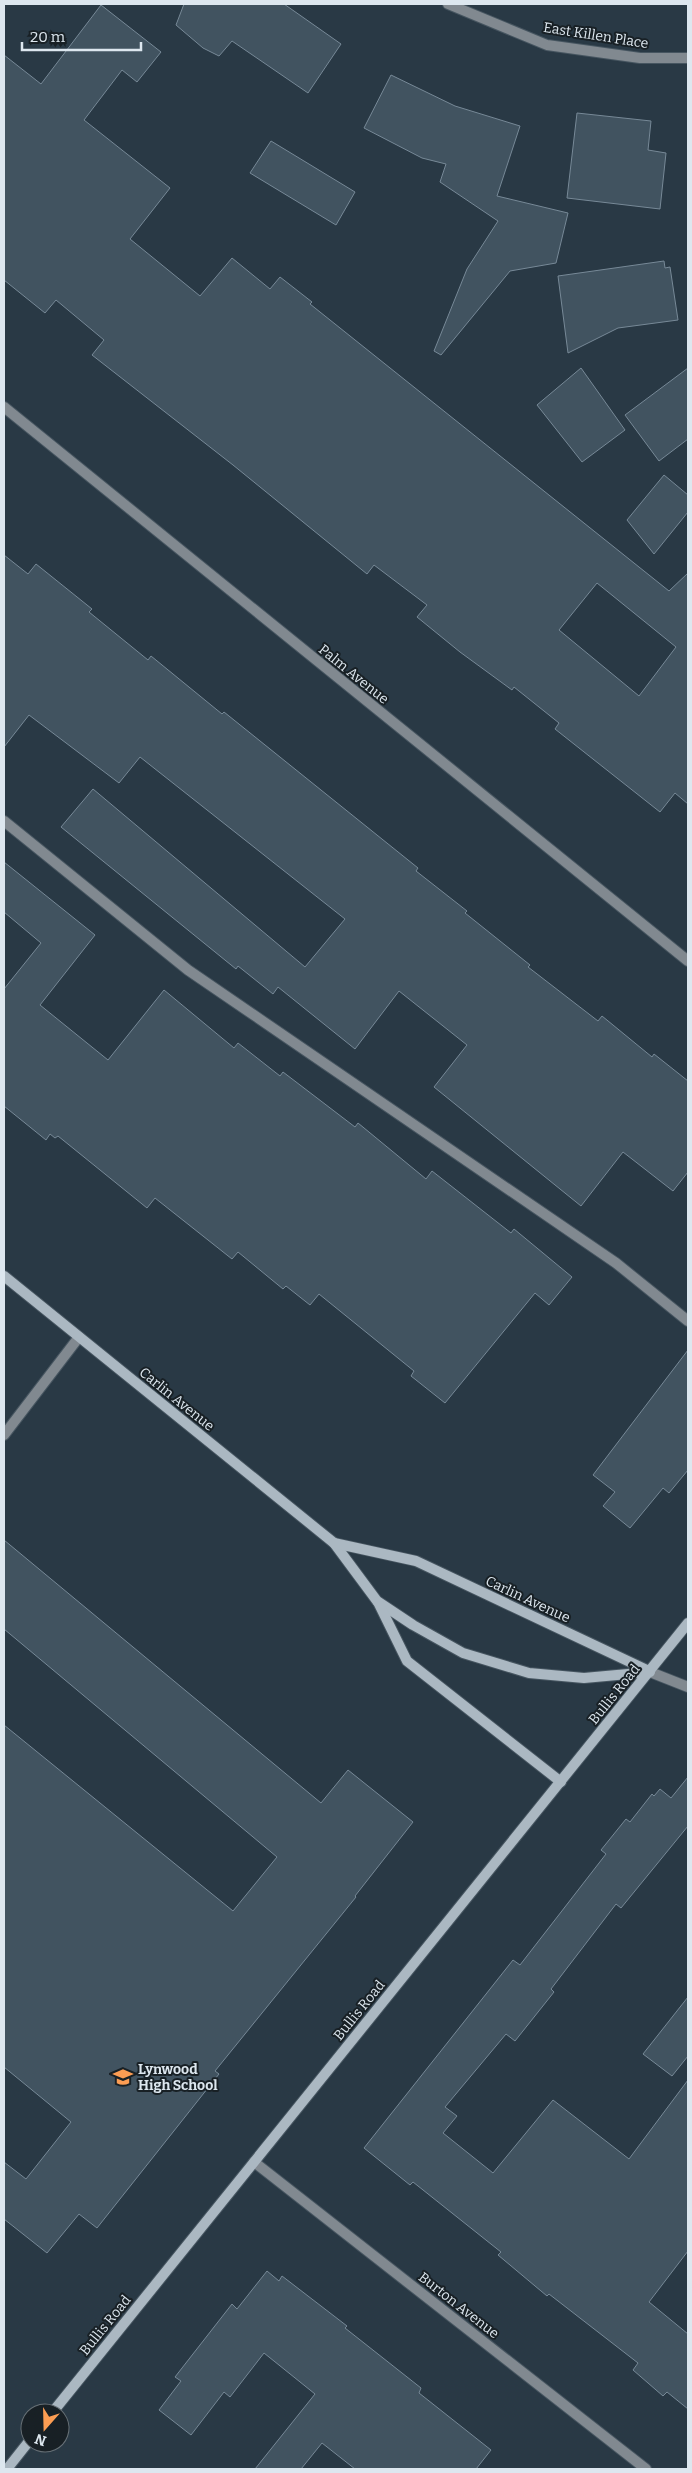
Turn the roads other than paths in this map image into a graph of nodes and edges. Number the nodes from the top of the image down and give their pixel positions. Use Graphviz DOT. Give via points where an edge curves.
graph roads {
  1 [pos="448,4"];
  2 [pos="688,58"];
  3 [pos="4,407"];
  4 [pos="4,821"];
  5 [pos="688,960"];
  6 [pos="4,1276"];
  7 [pos="688,1321"];
  8 [pos="79,1337"];
  9 [pos="4,1435"];
  10 [pos="334,1543"];
  11 [pos="377,1601"];
  12 [pos="688,1623"];
  13 [pos="650,1672"];
  14 [pos="688,1687"];
  15 [pos="561,1782"];
  16 [pos="254,2162"];
  17 [pos="60,2403"];
  18 [pos="20,2453"];
  19 [pos="7,2469"];
  20 [pos="646,2469"];
  1 -- 2 [label="street, East Killen Place" via="547,45 640,58"];
  3 -- 5 [label="street, Palm Avenue"];
  4 -- 7 [label="street" via="188,970 616,1263"];
  6 -- 8 [label="street, Carlin Avenue"];
  8 -- 9 [label="street"];
  8 -- 10 [label="street, Carlin Avenue"];
  10 -- 11 [label="street, Carlin Avenue"];
  10 -- 13 [label="street, Carlin Avenue" via="416,1561"];
  11 -- 13 [label="street, Carlin Avenue" via="464,1653 505,1667 529,1673 584,1678"];
  11 -- 15 [label="street" via="407,1660"];
  12 -- 13 [label="street, Bullis Road"];
  13 -- 14 [label="street, Carlin Avenue"];
  13 -- 15 [label="street, Bullis Road"];
  15 -- 16 [label="street, Bullis Road"];
  16 -- 17 [label="street, Bullis Road"];
  16 -- 20 [label="street, Burton Avenue"];
  18 -- 19 [label="street"];
}
